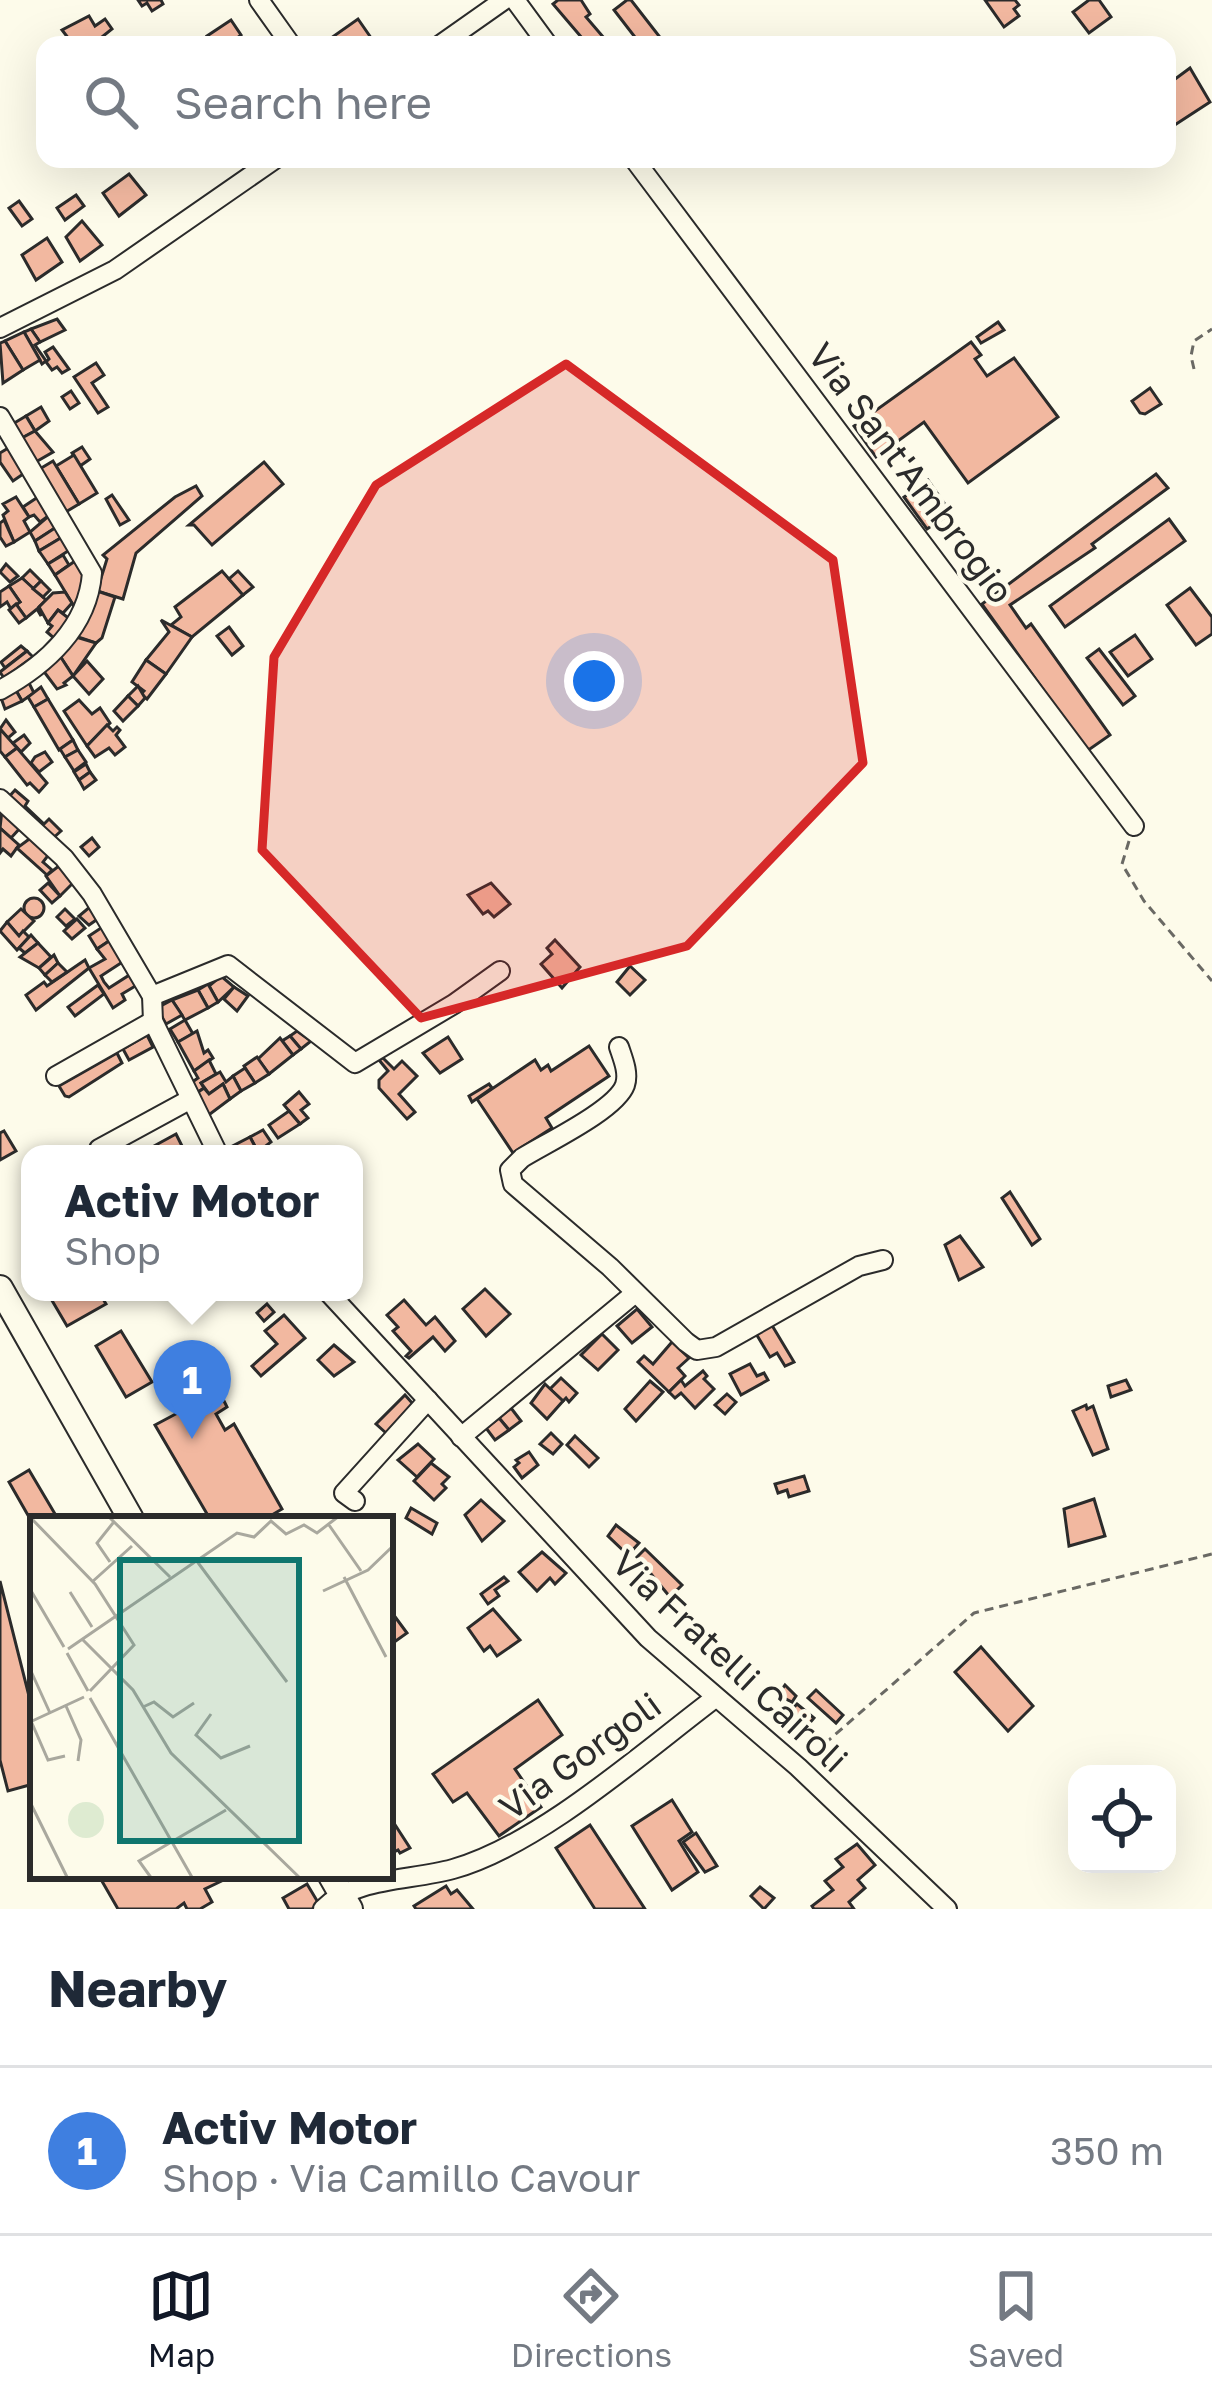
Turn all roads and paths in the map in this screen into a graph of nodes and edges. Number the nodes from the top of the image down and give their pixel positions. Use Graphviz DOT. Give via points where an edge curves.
graph roads {
  1 [pos="259,0"];
  2 [pos="505,0"];
  3 [pos="515,0"];
  4 [pos="284,36"];
  5 [pos="453,36"];
  6 [pos="541,36"];
  7 [pos="262,168"];
  8 [pos="641,168"];
  9 [pos="0,328"];
  10 [pos="1212,329"];
  11 [pos="1194,370"];
  12 [pos="0,417"];
  13 [pos="0,690"];
  14 [pos="0,799"];
  15 [pos="1134,826"];
  16 [pos="500,970"];
  17 [pos="1212,981"];
  18 [pos="152,996"];
  19 [pos="153,1022"];
  20 [pos="619,1047"];
  21 [pos="56,1076"];
  22 [pos="189,1100"];
  23 [pos="105,1145"];
  24 [pos="213,1145"];
  25 [pos="883,1260"];
  26 [pos="0,1288"];
  27 [pos="634,1294"];
  28 [pos="336,1301"];
  29 [pos="428,1400"];
  30 [pos="461,1437"];
  31 [pos="355,1501"];
  32 [pos="129,1516"];
  33 [pos="1212,1554"];
  34 [pos="715,1698"];
  35 [pos="798,1767"];
  36 [pos="336,1896"];
  37 [pos="947,1909"];
  1 -- 4 [label="street"];
  2 -- 5 [label="street"];
  3 -- 6 [label="street"];
  7 -- 9 [label="street" via="115,270"];
  8 -- 15 [label="street, Via Sant'Ambrogio"];
  10 -- 11 [label="path" via="1194,341"];
  12 -- 13 [label="street" via="92,573 79,621 59,647"];
  14 -- 18 [label="street" via="84,881"];
  15 -- 17 [label="path" via="1122,864"];
  16 -- 18 [label="street" via="355,1064 228,964"];
  18 -- 19 [label="street"];
  19 -- 21 [label="street"];
  19 -- 22 [label="street"];
  20 -- 27 [label="street" via="624,1088 610,1104 511,1170 513,1184"];
  22 -- 23 [label="street"];
  22 -- 24 [label="street"];
  25 -- 27 [label="street" via="698,1350"];
  26 -- 32 [label="main road"];
  27 -- 30 [label="street"];
  28 -- 29 [label="street, Via Fratelli Cairoli"];
  29 -- 30 [label="street, Via Fratelli Cairoli"];
  29 -- 31 [label="street" via="344,1493"];
  30 -- 34 [label="street, Via Fratelli Cairoli" via="648,1638"];
  33 -- 35 [label="path" via="974,1613"];
  34 -- 35 [label="street, Via Fratelli Cairoli"];
  34 -- 36 [label="street, Via Gorgoli" via="506,1851"];
  35 -- 37 [label="street, Via Fratelli Cairoli"];
}
